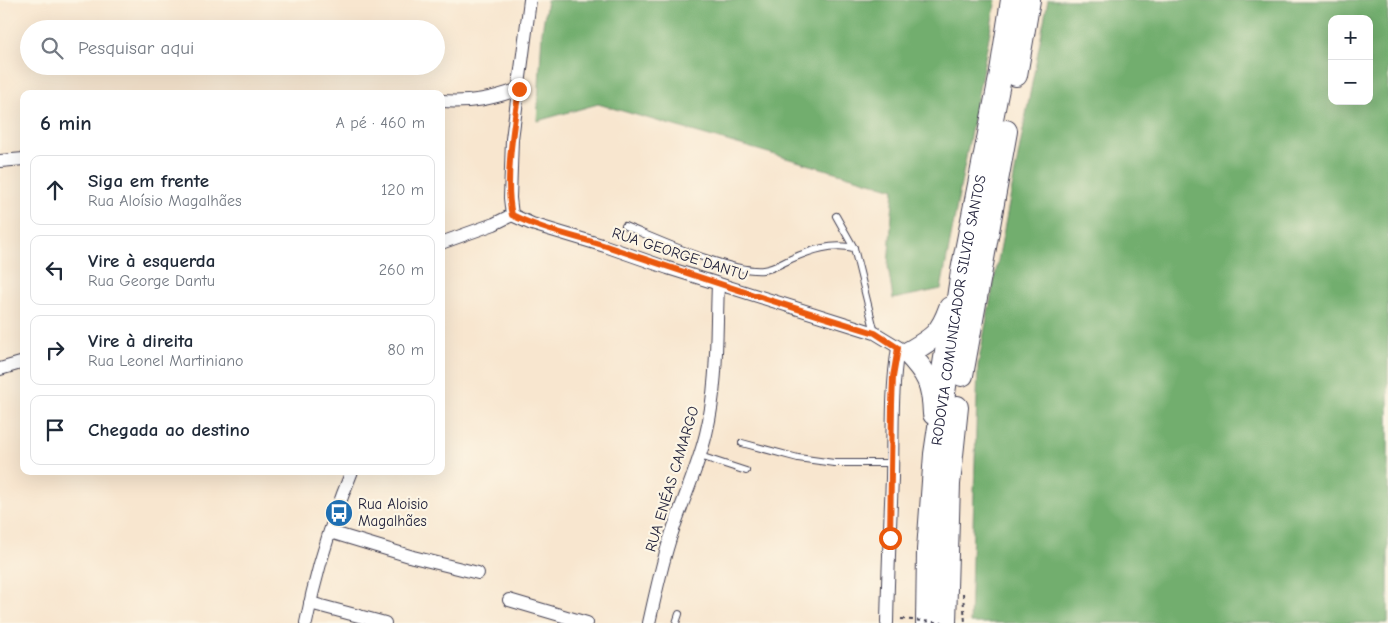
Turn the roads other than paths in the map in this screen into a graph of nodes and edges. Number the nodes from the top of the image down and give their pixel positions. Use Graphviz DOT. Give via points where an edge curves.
graph roads {
  1 [pos="530,0"];
  2 [pos="1012,0"];
  3 [pos="1029,0"];
  4 [pos="519,89"];
  5 [pos="445,101"];
  6 [pos="20,160"];
  7 [pos="0,162"];
  8 [pos="512,215"];
  9 [pos="836,216"];
  10 [pos="625,226"];
  11 [pos="445,242"];
  12 [pos="854,248"];
  13 [pos="962,272"];
  14 [pos="718,284"];
  15 [pos="943,326"];
  16 [pos="875,333"];
  17 [pos="903,350"];
  18 [pos="20,363"];
  19 [pos="0,369"];
  20 [pos="934,396"];
  21 [pos="742,443"];
  22 [pos="935,454"];
  23 [pos="700,456"];
  24 [pos="892,463"];
  25 [pos="746,471"];
  26 [pos="351,475"];
  27 [pos="330,532"];
  28 [pos="473,572"];
  29 [pos="509,600"];
  30 [pos="310,602"];
  31 [pos="679,614"];
  32 [pos="306,623"];
  33 [pos="385,623"];
  34 [pos="587,623"];
  35 [pos="649,623"];
  36 [pos="676,623"];
  37 [pos="887,623"];
  38 [pos="927,623"];
  39 [pos="945,623"];
  1 -- 4 [label="street"];
  2 -- 13 [label="highway, RODOVIA COMUNICADOR SILVIO SANTOS" via="999,87"];
  3 -- 39 [label="highway, RODOVIA COMUNICADOR SILVIO SANTOS" via="955,421 949,484"];
  4 -- 5 [label="street" via="483,100"];
  4 -- 8 [label="street" via="511,154"];
  6 -- 7 [label="street"];
  8 -- 11 [label="street"];
  8 -- 14 [label="street, RUA GEORGE DANTU"];
  9 -- 12 [label="lane"];
  10 -- 12 [label="lane" via="750,270 774,268 822,247"];
  12 -- 16 [label="lane"];
  13 -- 15 [label="highway"];
  13 -- 22 [label="highway, RODOVIA COMUNICADOR SILVIO SANTOS"];
  14 -- 16 [label="street, RUA GEORGE DANTU"];
  14 -- 23 [label="street, RUA ENÉAS CAMARGO" via="714,389"];
  15 -- 17 [label="highway" via="936,335"];
  15 -- 20 [label="lane" via="936,358"];
  16 -- 17 [label="street, RUA GEORGE DANTU"];
  17 -- 20 [label="highway" via="921,367"];
  17 -- 24 [label="street" via="893,377"];
  18 -- 19 [label="street"];
  20 -- 22 [label="highway"];
  21 -- 24 [label="lane" via="798,458 834,463"];
  22 -- 38 [label="highway, RODOVIA COMUNICADOR SILVIO SANTOS"];
  23 -- 25 [label="lane"];
  23 -- 35 [label="street, RUA ENÉAS CAMARGO" via="669,542"];
  24 -- 37 [label="street"];
  26 -- 27 [label="street"];
  27 -- 28 [label="street"];
  27 -- 30 [label="street"];
  29 -- 34 [label="street"];
  30 -- 32 [label="street"];
  30 -- 33 [label="street"];
  31 -- 36 [label="lane"];
}
